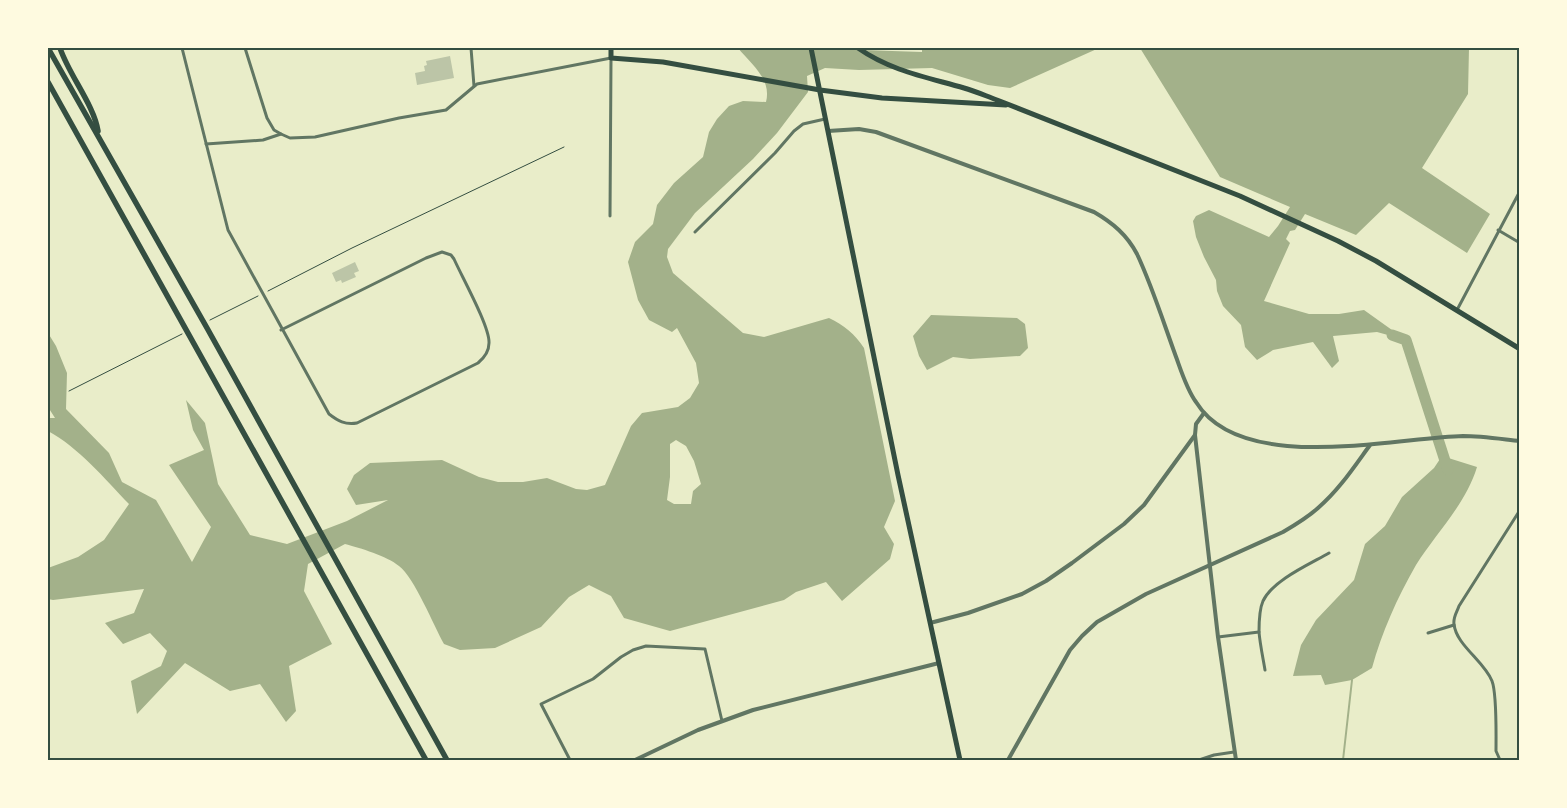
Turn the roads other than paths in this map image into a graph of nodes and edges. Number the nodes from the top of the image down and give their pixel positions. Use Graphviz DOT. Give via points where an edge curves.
graph roads {
  1 [pos="48,48"];
  2 [pos="60,48"];
  3 [pos="182,48"];
  4 [pos="245,48"];
  5 [pos="471,48"];
  6 [pos="611,48"];
  7 [pos="811,48"];
  8 [pos="858,48"];
  9 [pos="611,58"];
  10 [pos="48,82"];
  11 [pos="474,86"];
  12 [pos="820,90"];
  13 [pos="1007,105"];
  14 [pos="826,119"];
  15 [pos="828,131"];
  16 [pos="281,134"];
  17 [pos="99,136"];
  18 [pos="206,144"];
  19 [pos="1520,191"];
  20 [pos="610,216"];
  21 [pos="1498,230"];
  22 [pos="695,232"];
  23 [pos="1520,243"];
  24 [pos="1457,310"];
  25 [pos="281,330"];
  26 [pos="1520,349"];
  27 [pos="1204,414"];
  28 [pos="1195,436"];
  29 [pos="1520,441"];
  30 [pos="1370,445"];
  31 [pos="1520,510"];
  32 [pos="1329,553"];
  33 [pos="1210,565"];
  34 [pos="930,623"];
  35 [pos="1454,625"];
  36 [pos="1259,632"];
  37 [pos="1428,633"];
  38 [pos="1218,637"];
  39 [pos="939,663"];
  40 [pos="1265,670"];
  41 [pos="722,721"];
  42 [pos="1234,752"];
  43 [pos="426,760"];
  44 [pos="447,760"];
  45 [pos="570,760"];
  46 [pos="635,760"];
  47 [pos="960,760"];
  48 [pos="1008,760"];
  49 [pos="1199,760"];
  50 [pos="1236,760"];
  51 [pos="1500,760"];
  1 -- 17 [label="highway"];
  2 -- 17 [label="highway" via="96,120"];
  3 -- 18 [label="street"];
  4 -- 16 [label="street" via="267,118 274,130"];
  5 -- 11 [label="street"];
  6 -- 9 [label="main road"];
  7 -- 12 [label="main road"];
  8 -- 13 [label="main road" via="906,72 964,88"];
  9 -- 11 [label="street"];
  9 -- 12 [label="main road" via="663,62"];
  9 -- 20 [label="street"];
  10 -- 43 [label="highway"];
  11 -- 16 [label="street" via="446,110 306,139"];
  12 -- 13 [label="main road" via="917,101"];
  12 -- 14 [label="main road"];
  13 -- 24 [label="main road" via="1310,228 1376,261"];
  14 -- 15 [label="main road"];
  14 -- 22 [label="street" via="803,124 794,131"];
  15 -- 27 [label="street" via="859,129 876,132 1094,212 1108,220 1126,236 1137,254 1186,383"];
  15 -- 34 [label="main road"];
  16 -- 18 [label="street" via="263,140"];
  17 -- 44 [label="highway"];
  18 -- 25 [label="street" via="228,230"];
  19 -- 21 [label="street"];
  21 -- 23 [label="street"];
  21 -- 24 [label="street"];
  24 -- 26 [label="main road"];
  25 -- 25 [label="street" via="329,414 346,424 356,423 478,364 488,350 489,341 454,259 442,252"];
  27 -- 28 [label="street" via="1196,424"];
  27 -- 30 [label="street" via="1220,427 1236,434 1279,445 1320,448"];
  28 -- 33 [label="street"];
  28 -- 34 [label="street" via="1144,505 1072,563 1022,594"];
  29 -- 30 [label="street" via="1464,436"];
  30 -- 33 [label="street" via="1319,508 1283,532"];
  31 -- 35 [label="street" via="1459,606"];
  32 -- 36 [label="street" via="1269,592 1261,608"];
  33 -- 38 [label="street"];
  33 -- 48 [label="street" via="1116,610 1082,636 1052,680"];
  34 -- 39 [label="main road"];
  35 -- 37 [label="street"];
  35 -- 51 [label="street" via="1463,644 1487,670 1492,681 1496,751"];
  36 -- 38 [label="street"];
  36 -- 40 [label="street"];
  38 -- 42 [label="street"];
  39 -- 41 [label="street" via="753,710"];
  39 -- 47 [label="main road"];
  41 -- 45 [label="street" via="705,649 646,646 621,657 594,679 541,704"];
  41 -- 46 [label="street"];
  42 -- 49 [label="street"];
  42 -- 50 [label="street"];
}
